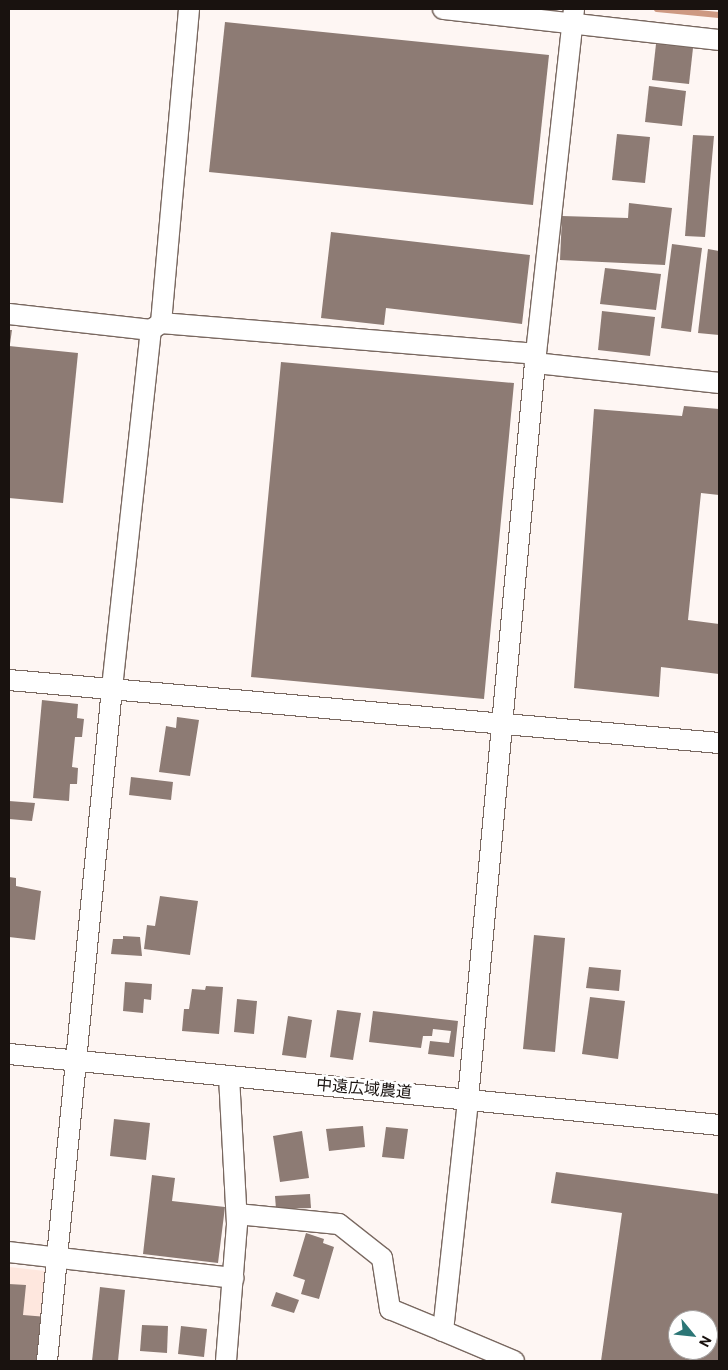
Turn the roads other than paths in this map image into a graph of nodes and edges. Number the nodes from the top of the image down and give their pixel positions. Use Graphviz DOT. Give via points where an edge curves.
graph roads {
  1 [pos="189,9"];
  2 [pos="443,9"];
  3 [pos="574,16"];
  4 [pos="719,40"];
  5 [pos="9,314"];
  6 [pos="156,326"];
  7 [pos="535,358"];
  8 [pos="719,383"];
  9 [pos="9,680"];
  10 [pos="112,688"];
  11 [pos="504,722"];
  12 [pos="719,743"];
  13 [pos="9,1054"];
  14 [pos="77,1062"];
  15 [pos="229,1076"];
  16 [pos="468,1099"];
  17 [pos="719,1125"];
  18 [pos="237,1214"];
  19 [pos="9,1252"];
  20 [pos="57,1258"];
  21 [pos="233,1278"];
  22 [pos="443,1331"];
  23 [pos="47,1361"];
  24 [pos="226,1361"];
  25 [pos="514,1361"];
  1 -- 6 [label="street"];
  2 -- 3 [label="street"];
  3 -- 4 [label="street"];
  3 -- 7 [label="street"];
  5 -- 6 [label="street"];
  6 -- 7 [label="street"];
  6 -- 10 [label="street"];
  7 -- 8 [label="street"];
  7 -- 11 [label="street"];
  9 -- 10 [label="street"];
  10 -- 11 [label="street"];
  10 -- 14 [label="street"];
  11 -- 12 [label="street"];
  11 -- 16 [label="street"];
  13 -- 14 [label="street, 中遠広域農道"];
  14 -- 15 [label="street, 中遠広域農道"];
  14 -- 20 [label="street"];
  15 -- 16 [label="street, 中遠広域農道"];
  15 -- 18 [label="street"];
  16 -- 17 [label="street, 中遠広域農道"];
  16 -- 22 [label="street"];
  18 -- 21 [label="street"];
  18 -- 22 [label="street" via="338,1224 382,1258 390,1309"];
  19 -- 20 [label="street"];
  20 -- 21 [label="street"];
  20 -- 23 [label="street"];
  21 -- 24 [label="street"];
  22 -- 25 [label="street"];
}
